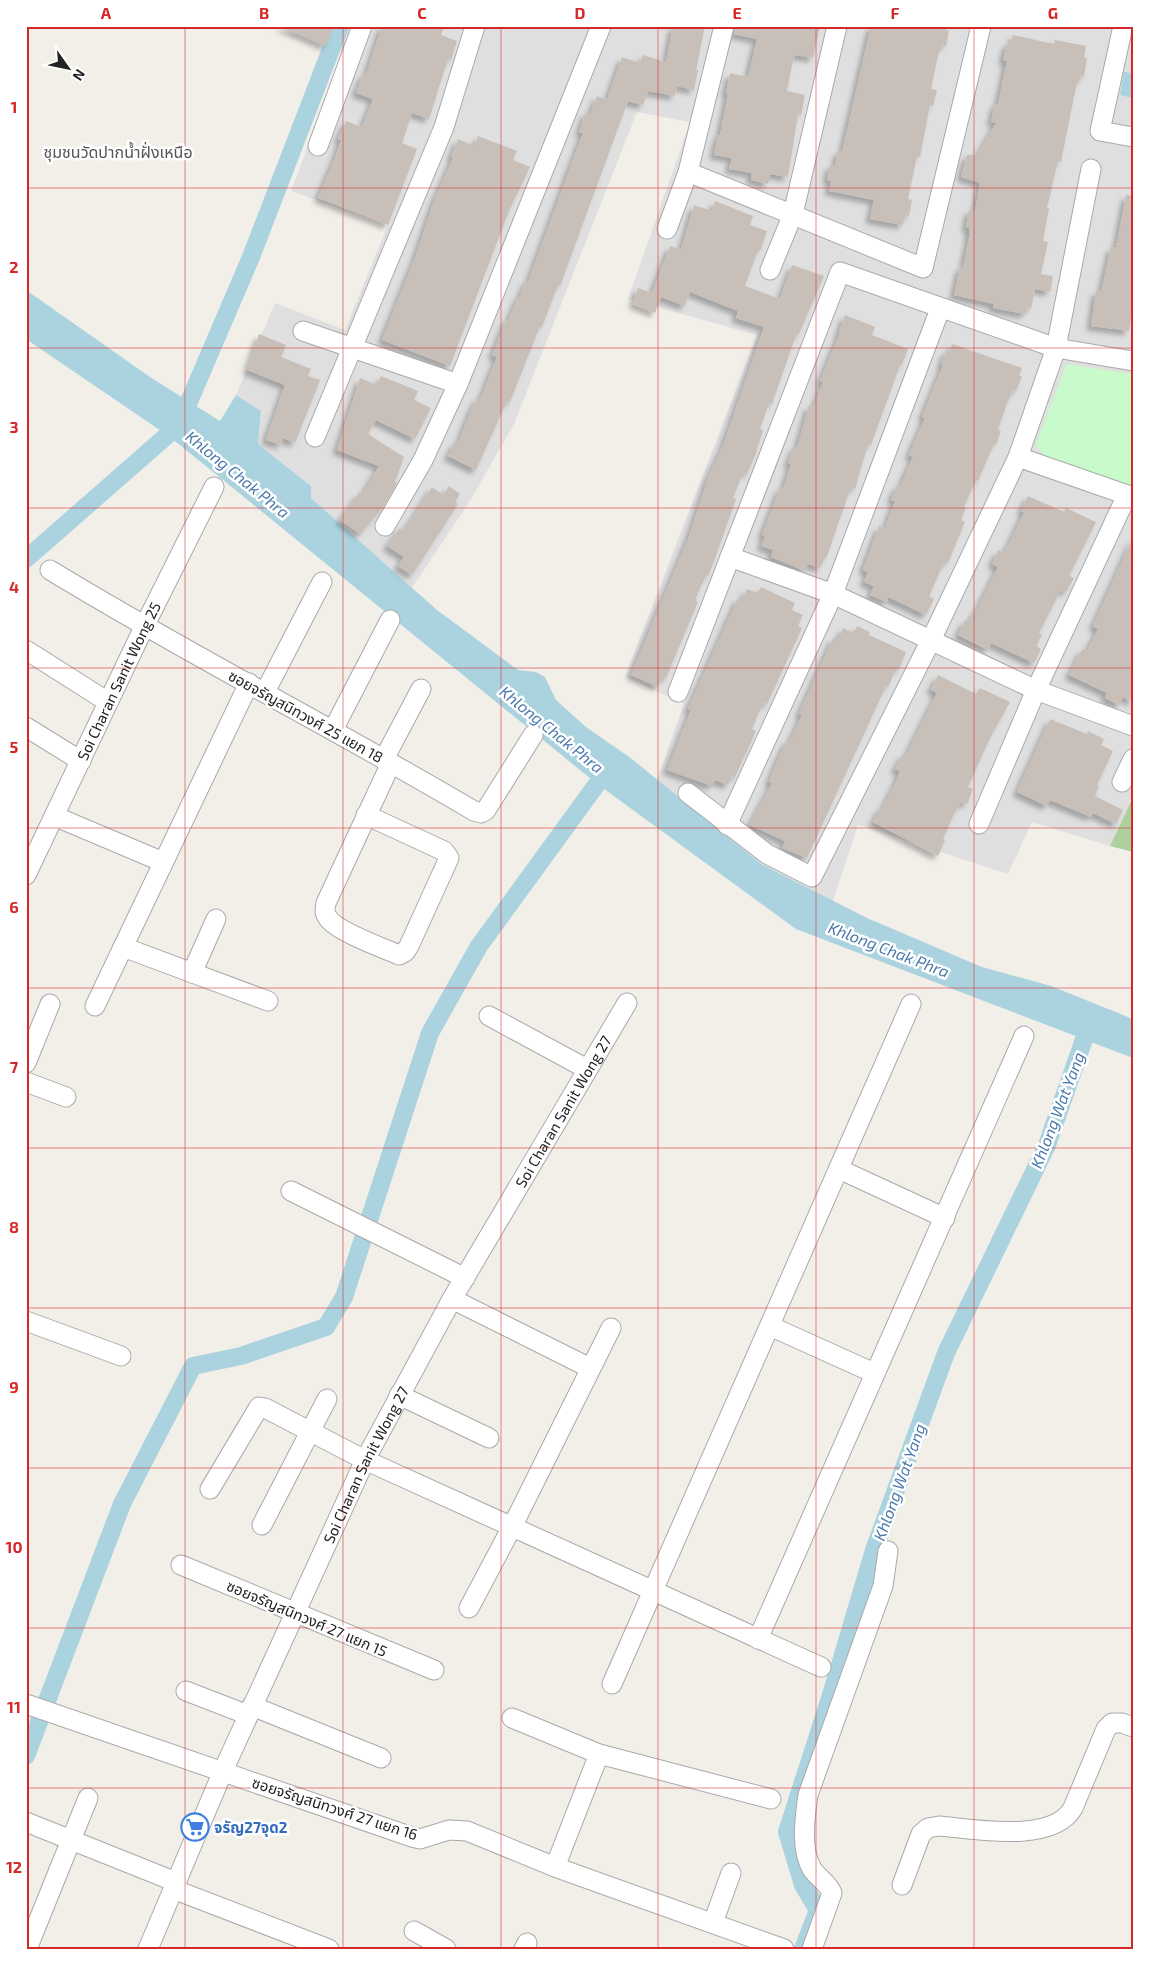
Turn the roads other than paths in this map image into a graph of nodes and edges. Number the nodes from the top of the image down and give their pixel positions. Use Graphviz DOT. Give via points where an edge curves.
graph roads {
  1 [pos="362,26"];
  2 [pos="475,26"];
  3 [pos="601,26"];
  4 [pos="724,26"];
  5 [pos="836,26"];
  6 [pos="982,26"];
  7 [pos="1123,26"];
  8 [pos="1133,137"];
  9 [pos="318,146"];
  10 [pos="1091,169"];
  11 [pos="688,172"];
  12 [pos="793,214"];
  13 [pos="667,229"];
  14 [pos="770,270"];
  15 [pos="940,309"];
  16 [pos="303,332"];
  17 [pos="352,346"];
  18 [pos="1056,348"];
  19 [pos="1133,361"];
  20 [pos="458,384"];
  21 [pos="315,437"];
  22 [pos="1018,457"];
  23 [pos="214,487"];
  24 [pos="1130,496"];
  25 [pos="385,526"];
  26 [pos="730,557"];
  27 [pos="50,570"];
  28 [pos="322,582"];
  29 [pos="833,594"];
  30 [pos="390,620"];
  31 [pos="144,628"];
  32 [pos="931,640"];
  33 [pos="26,650"];
  34 [pos="257,688"];
  35 [pos="421,689"];
  36 [pos="1036,690"];
  37 [pos="678,692"];
  38 [pos="108,702"];
  39 [pos="1133,726"];
  40 [pos="26,727"];
  41 [pos="333,730"];
  42 [pos="533,735"];
  43 [pos="1133,759"];
  44 [pos="81,761"];
  45 [pos="388,761"];
  46 [pos="1122,782"];
  47 [pos="688,793"];
  48 [pos="366,815"];
  49 [pos="54,816"];
  50 [pos="979,824"];
  51 [pos="727,825"];
  52 [pos="31,852"];
  53 [pos="162,862"];
  54 [pos="26,875"];
  55 [pos="216,919"];
  56 [pos="123,947"];
  57 [pos="192,973"];
  58 [pos="268,1001"];
  59 [pos="627,1003"];
  60 [pos="50,1004"];
  61 [pos="911,1004"];
  62 [pos="95,1006"];
  63 [pos="489,1016"];
  64 [pos="1024,1036"];
  65 [pos="26,1063"];
  66 [pos="587,1069"];
  67 [pos="26,1082"];
  68 [pos="66,1097"];
  69 [pos="839,1169"];
  70 [pos="292,1191"];
  71 [pos="945,1218"];
  72 [pos="465,1278"];
  73 [pos="452,1299"];
  74 [pos="26,1322"];
  75 [pos="770,1326"];
  76 [pos="611,1328"];
  77 [pos="121,1356"];
  78 [pos="590,1368"];
  79 [pos="874,1373"];
  80 [pos="399,1395"];
  81 [pos="327,1399"];
  82 [pos="311,1432"];
  83 [pos="489,1438"];
  84 [pos="365,1460"];
  85 [pos="210,1489"];
  86 [pos="262,1525"];
  87 [pos="513,1525"];
  88 [pos="888,1551"];
  89 [pos="181,1565"];
  90 [pos="654,1591"];
  91 [pos="469,1608"];
  92 [pos="294,1613"];
  93 [pos="758,1639"];
  94 [pos="821,1667"];
  95 [pos="434,1670"];
  96 [pos="612,1684"];
  97 [pos="186,1691"];
  98 [pos="26,1704"];
  99 [pos="250,1711"];
  100 [pos="512,1718"];
  101 [pos="1133,1727"];
  102 [pos="599,1754"];
  103 [pos="381,1758"];
  104 [pos="223,1771"];
  105 [pos="88,1798"];
  106 [pos="771,1800"];
  107 [pos="26,1822"];
  108 [pos="72,1840"];
  109 [pos="555,1867"];
  110 [pos="731,1873"];
  111 [pos="902,1885"];
  112 [pos="175,1886"];
  113 [pos="712,1923"];
  114 [pos="414,1931"];
  115 [pos="784,1948"];
  116 [pos="27,1949"];
  117 [pos="148,1949"];
  118 [pos="329,1949"];
  119 [pos="446,1949"];
  120 [pos="812,1949"];
  1 -- 9 [label="street"];
  2 -- 17 [label="street" via="444,127"];
  3 -- 20 [label="street"];
  4 -- 11 [label="street"];
  5 -- 12 [label="street"];
  6 -- 12 [label="street" via="923,268"];
  7 -- 8 [label="street" via="1100,131"];
  10 -- 18 [label="street"];
  11 -- 12 [label="street"];
  11 -- 13 [label="street"];
  12 -- 14 [label="street"];
  15 -- 18 [label="street"];
  15 -- 26 [label="street" via="840,272"];
  15 -- 29 [label="street"];
  16 -- 17 [label="street"];
  17 -- 20 [label="street"];
  17 -- 21 [label="street"];
  18 -- 19 [label="street"];
  18 -- 22 [label="street"];
  20 -- 25 [label="street" via="423,460"];
  22 -- 24 [label="street"];
  22 -- 32 [label="street"];
  23 -- 31 [label="street, Soi Charan Sanit Wong 25"];
  24 -- 36 [label="street"];
  26 -- 29 [label="street"];
  26 -- 37 [label="street"];
  27 -- 31 [label="street, ซอยจรัญสนิทวงศ์ 25 แยก 18"];
  28 -- 34 [label="street"];
  29 -- 32 [label="street"];
  29 -- 51 [label="street"];
  30 -- 41 [label="street"];
  31 -- 34 [label="street, ซอยจรัญสนิทวงศ์ 25 แยก 18"];
  31 -- 38 [label="street, Soi Charan Sanit Wong 25"];
  32 -- 36 [label="street"];
  32 -- 51 [label="street" via="812,877 767,854"];
  33 -- 38 [label="street"];
  34 -- 41 [label="street, ซอยจรัญสนิทวงศ์ 25 แยก 18"];
  34 -- 53 [label="street"];
  35 -- 45 [label="street"];
  36 -- 39 [label="street"];
  36 -- 50 [label="street"];
  38 -- 44 [label="street, Soi Charan Sanit Wong 25"];
  40 -- 44 [label="street"];
  41 -- 45 [label="street, ซอยจรัญสนิทวงศ์ 25 แยก 18"];
  42 -- 45 [label="street, ซอยจรัญสนิทวงศ์ 25 แยก 18" via="481,813"];
  43 -- 46 [label="street"];
  44 -- 49 [label="street, Soi Charan Sanit Wong 25"];
  45 -- 48 [label="street"];
  47 -- 51 [label="street"];
  48 -- 48 [label="street" via="444,851 449,858 409,946 399,955 356,937 329,920 325,912 326,903"];
  49 -- 52 [label="street, Soi Charan Sanit Wong 25"];
  49 -- 53 [label="street"];
  52 -- 54 [label="street, Soi Charan Sanit Wong 25"];
  53 -- 56 [label="street"];
  55 -- 57 [label="street"];
  56 -- 57 [label="street"];
  56 -- 62 [label="street"];
  57 -- 58 [label="street"];
  59 -- 66 [label="street, Soi Charan Sanit Wong 27"];
  60 -- 65 [label="street"];
  61 -- 69 [label="street"];
  63 -- 66 [label="street"];
  64 -- 71 [label="street"];
  66 -- 72 [label="street, Soi Charan Sanit Wong 27"];
  67 -- 68 [label="street"];
  69 -- 71 [label="street"];
  69 -- 75 [label="street"];
  70 -- 72 [label="street"];
  71 -- 79 [label="street"];
  72 -- 73 [label="street, Soi Charan Sanit Wong 27"];
  73 -- 78 [label="street"];
  73 -- 80 [label="street, Soi Charan Sanit Wong 27"];
  74 -- 77 [label="street"];
  75 -- 79 [label="street"];
  75 -- 90 [label="street"];
  76 -- 78 [label="street"];
  78 -- 87 [label="street"];
  79 -- 93 [label="street"];
  80 -- 83 [label="street"];
  80 -- 84 [label="street, Soi Charan Sanit Wong 27"];
  81 -- 82 [label="street"];
  82 -- 84 [label="street"];
  82 -- 85 [label="street" via="265,1408 259,1408"];
  82 -- 86 [label="street"];
  84 -- 87 [label="street"];
  84 -- 92 [label="street, Soi Charan Sanit Wong 27"];
  87 -- 90 [label="street"];
  87 -- 91 [label="street"];
  88 -- 120 [label="street" via="883,1586 808,1795 804,1822 808,1859 832,1894"];
  89 -- 92 [label="street, ซอยจรัญสนิทวงศ์ 27 แยก 15"];
  90 -- 93 [label="street"];
  90 -- 96 [label="street"];
  92 -- 95 [label="street, ซอยจรัญสนิทวงศ์ 27 แยก 15"];
  92 -- 99 [label="street, Soi Charan Sanit Wong 27"];
  93 -- 94 [label="street"];
  97 -- 99 [label="street"];
  98 -- 104 [label="street, ซอยจรัญสนิทวงศ์ 27 แยก 16"];
  99 -- 103 [label="street"];
  99 -- 104 [label="street, Soi Charan Sanit Wong 27"];
  100 -- 102 [label="street"];
  101 -- 111 [label="street" via="1122,1722 1112,1723 1106,1729 1073,1808 1060,1823 1017,1833 939,1826 928,1828 921,1834"];
  102 -- 106 [label="street"];
  102 -- 109 [label="street"];
  104 -- 109 [label="street, ซอยจรัญสนิทวงศ์ 27 แยก 16" via="412,1837 420,1839 449,1830 467,1831"];
  104 -- 112 [label="street, Soi Charan Sanit Wong 27"];
  105 -- 108 [label="street"];
  107 -- 108 [label="street"];
  108 -- 112 [label="street"];
  108 -- 116 [label="street"];
  109 -- 113 [label="street, ซอยจรัญสนิทวงศ์ 27 แยก 16"];
  110 -- 113 [label="street"];
  112 -- 117 [label="street, Soi Charan Sanit Wong 27"];
  112 -- 118 [label="street"];
  113 -- 115 [label="street, ซอยจรัญสนิทวงศ์ 27 แยก 16"];
  114 -- 119 [label="street"];
}
